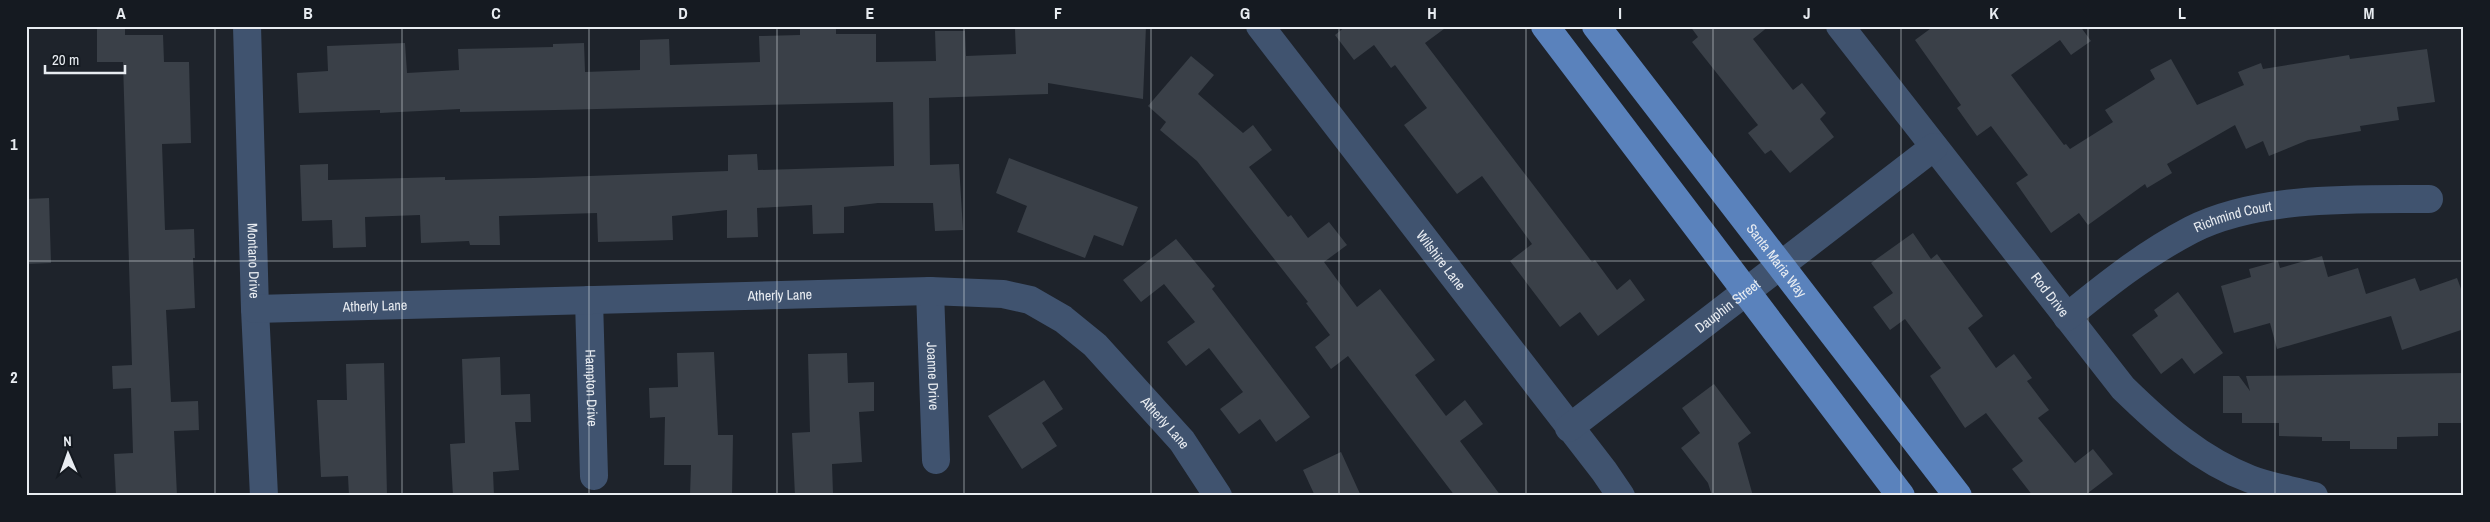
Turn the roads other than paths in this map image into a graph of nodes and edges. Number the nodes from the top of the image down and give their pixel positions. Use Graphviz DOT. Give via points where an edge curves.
graph roads {
  1 [pos="247,26"];
  2 [pos="1260,26"];
  3 [pos="1545,26"];
  4 [pos="1596,26"];
  5 [pos="1840,26"];
  6 [pos="1934,147"];
  7 [pos="2429,199"];
  8 [pos="1781,265"];
  9 [pos="930,291"];
  10 [pos="1746,292"];
  11 [pos="589,300"];
  12 [pos="255,309"];
  13 [pos="2067,317"];
  14 [pos="1569,428"];
  15 [pos="936,460"];
  16 [pos="594,476"];
  17 [pos="264,496"];
  18 [pos="1218,496"];
  19 [pos="1620,496"];
  20 [pos="1901,496"];
  21 [pos="1958,496"];
  22 [pos="2314,496"];
  1 -- 12 [label="street, Montano Drive"];
  2 -- 14 [label="street, Wilshire Lane"];
  3 -- 10 [label="main road"];
  4 -- 8 [label="main road, Santa Maria Way"];
  5 -- 6 [label="street, Rod Drive"];
  6 -- 8 [label="street, Dauphin Street"];
  6 -- 13 [label="street, Rod Drive"];
  7 -- 13 [label="street, Richmind Court" via="2281,204 2238,213 2191,230 2120,274"];
  8 -- 10 [label="street, Dauphin Street"];
  8 -- 21 [label="main road, Santa Maria Way"];
  9 -- 11 [label="street, Atherly Lane"];
  9 -- 15 [label="street, Joanne Drive"];
  9 -- 18 [label="street, Atherly Lane" via="1003,294 1030,300 1063,319 1095,345 1182,441"];
  10 -- 14 [label="street, Dauphin Street"];
  10 -- 20 [label="main road"];
  11 -- 12 [label="street, Atherly Lane"];
  11 -- 16 [label="street, Hampton Drive"];
  12 -- 17 [label="street, Montano Drive"];
  13 -- 22 [label="street, Rod Drive" via="2123,388 2188,445 2252,480"];
  14 -- 19 [label="street, Wilshire Lane"];
}
